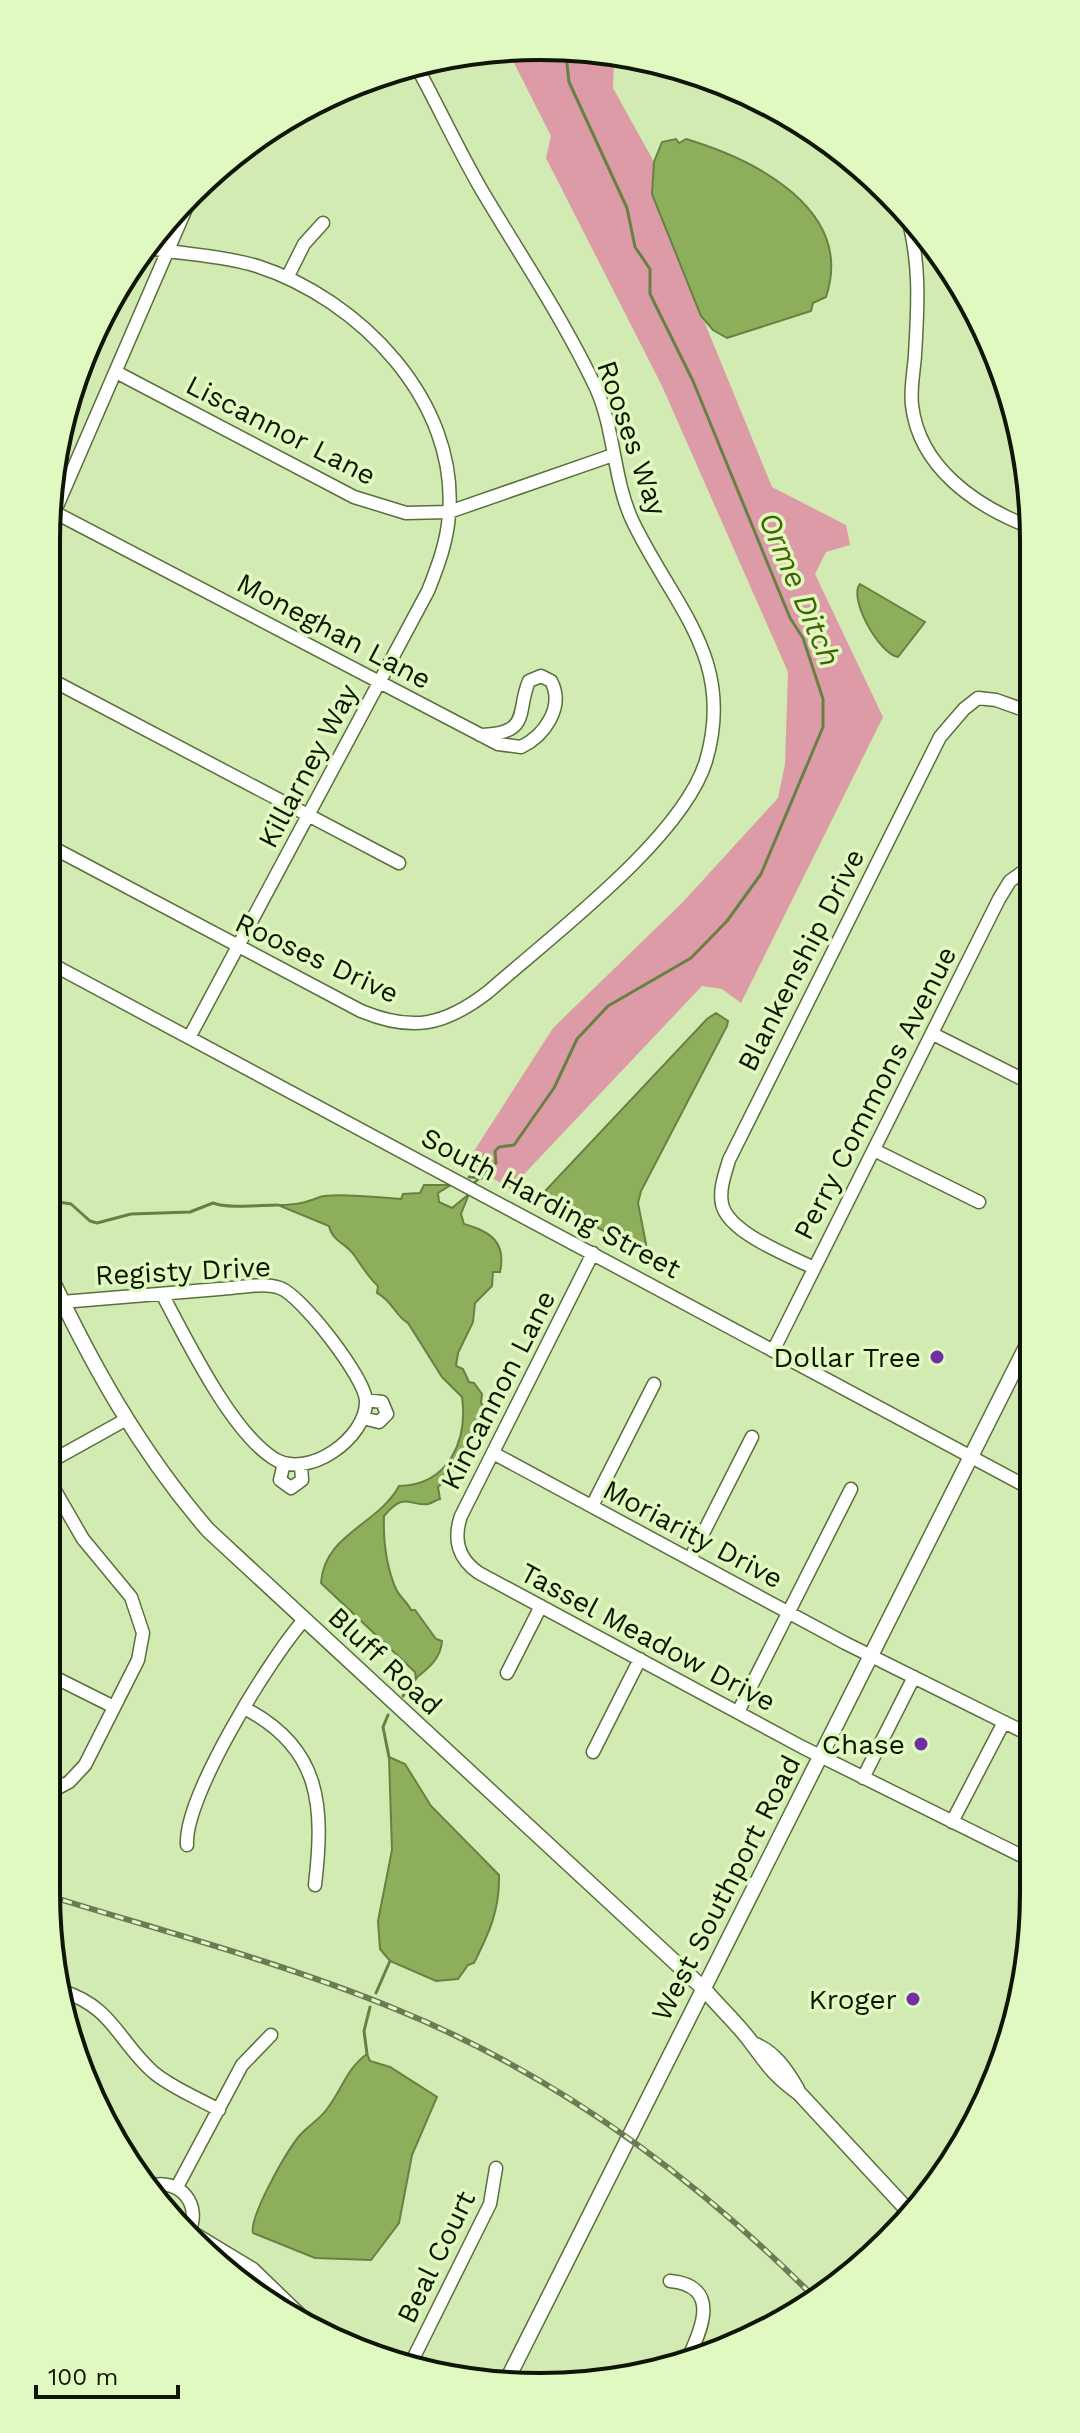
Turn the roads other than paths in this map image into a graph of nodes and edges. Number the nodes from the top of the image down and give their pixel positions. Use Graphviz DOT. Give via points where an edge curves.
graph roads {
  1 [pos="421,75"];
  2 [pos="180,223"];
  3 [pos="323,223"];
  4 [pos="914,240"];
  5 [pos="158,249"];
  6 [pos="168,251"];
  7 [pos="287,278"];
  8 [pos="116,372"];
  9 [pos="613,455"];
  10 [pos="63,493"];
  11 [pos="449,512"];
  12 [pos="61,516"];
  13 [pos="1019,522"];
  14 [pos="381,682"];
  15 [pos="60,684"];
  16 [pos="1020,708"];
  17 [pos="480,735"];
  18 [pos="693,793"];
  19 [pos="310,815"];
  20 [pos="60,852"];
  21 [pos="399,863"];
  22 [pos="1020,874"];
  23 [pos="238,948"];
  24 [pos="60,968"];
  25 [pos="933,1034"];
  26 [pos="190,1036"];
  27 [pos="1020,1078"];
  28 [pos="874,1150"];
  29 [pos="979,1202"];
  30 [pos="593,1253"];
  31 [pos="814,1268"];
  32 [pos="162,1294"];
  33 [pos="60,1298"];
  34 [pos="62,1302"];
  35 [pos="773,1351"];
  36 [pos="1020,1358"];
  37 [pos="654,1384"];
  38 [pos="366,1400"];
  39 [pos="363,1418"];
  40 [pos="125,1420"];
  41 [pos="752,1437"];
  42 [pos="493,1453"];
  43 [pos="60,1456"];
  44 [pos="970,1456"];
  45 [pos="284,1463"];
  46 [pos="301,1465"];
  47 [pos="1020,1483"];
  48 [pos="851,1489"];
  49 [pos="60,1499"];
  50 [pos="592,1506"];
  51 [pos="460,1551"];
  52 [pos="690,1559"];
  53 [pos="541,1606"];
  54 [pos="789,1613"];
  55 [pos="303,1621"];
  56 [pos="871,1655"];
  57 [pos="640,1659"];
  58 [pos="507,1673"];
  59 [pos="914,1677"];
  60 [pos="60,1680"];
  61 [pos="114,1707"];
  62 [pos="244,1708"];
  63 [pos="738,1712"];
  64 [pos="1004,1722"];
  65 [pos="1020,1730"];
  66 [pos="593,1752"];
  67 [pos="820,1756"];
  68 [pos="863,1778"];
  69 [pos="60,1787"];
  70 [pos="952,1822"];
  71 [pos="187,1845"];
  72 [pos="1020,1855"];
  73 [pos="315,1885"];
  74 [pos="704,1989"];
  75 [pos="71,1995"];
  76 [pos="271,2035"];
  77 [pos="219,2110"];
  78 [pos="496,2168"];
  79 [pos="158,2184"];
  80 [pos="177,2187"];
  81 [pos="904,2206"];
  82 [pos="190,2221"];
  83 [pos="221,2251"];
  84 [pos="670,2281"];
  85 [pos="274,2292"];
  86 [pos="692,2348"];
  87 [pos="414,2356"];
  88 [pos="511,2372"];
  1 -- 9 [label="street, Rooses Way" via="597,391"];
  2 -- 6 [label="street"];
  3 -- 7 [label="street" via="304,244"];
  4 -- 13 [label="street" via="918,271 912,403 919,433 945,473 971,498"];
  5 -- 6 [label="street, Killarney Way"];
  6 -- 7 [label="street, Killarney Way" via="219,255"];
  6 -- 8 [label="street"];
  7 -- 11 [label="street, Killarney Way" via="358,323 413,383 440,438"];
  8 -- 10 [label="street"];
  8 -- 11 [label="street, Liscannor Lane" via="354,497 406,513"];
  9 -- 11 [label="street, Liscannor Lane"];
  9 -- 18 [label="street, Rooses Way" via="632,521 711,666 713,730"];
  11 -- 14 [label="street, Killarney Way" via="443,553 428,591"];
  12 -- 14 [label="street, Moneghan Lane"];
  14 -- 17 [label="street, Moneghan Lane"];
  14 -- 19 [label="street, Killarney Way"];
  15 -- 19 [label="street"];
  16 -- 31 [label="street, Blankenship Drive" via="978,698 940,737 729,1160 722,1208 759,1241"];
  17 -- 17 [label="street, Moneghan Lane" via="512,728 523,712 529,681 541,676 551,681 552,716 533,741 511,748"];
  18 -- 23 [label="street, Rooses Drive" via="644,854 488,992 439,1021 386,1021"];
  19 -- 21 [label="street"];
  19 -- 23 [label="street, Killarney Way"];
  20 -- 23 [label="street, Rooses Drive"];
  22 -- 25 [label="street, Perry Commons Avenue" via="999,899"];
  23 -- 26 [label="street, Killarney Way"];
  24 -- 26 [label="street, South Harding Street"];
  25 -- 27 [label="street"];
  25 -- 28 [label="street, Perry Commons Avenue"];
  26 -- 30 [label="street, South Harding Street"];
  28 -- 29 [label="street"];
  28 -- 31 [label="street, Perry Commons Avenue"];
  30 -- 35 [label="street, South Harding Street"];
  30 -- 42 [label="street, Kincannon Lane"];
  31 -- 35 [label="street, Perry Commons Avenue"];
  32 -- 34 [label="street, Registy Drive"];
  32 -- 38 [label="street, Registy Drive" via="266,1286 289,1292 358,1378"];
  32 -- 45 [label="street" via="227,1405 266,1452"];
  33 -- 34 [label="main road, Bluff Road"];
  34 -- 40 [label="main road, Bluff Road"];
  35 -- 44 [label="street, South Harding Street"];
  36 -- 44 [label="main road, West Southport Road"];
  37 -- 50 [label="street"];
  38 -- 39 [label="street"];
  38 -- 39 [label="street, Registy Drive" via="381,1401 387,1414 379,1422"];
  39 -- 46 [label="street" via="323,1456"];
  40 -- 43 [label="street"];
  40 -- 55 [label="main road, Bluff Road" via="208,1530"];
  41 -- 52 [label="street"];
  42 -- 50 [label="street, Moriarity Drive"];
  42 -- 51 [label="street, Kincannon Lane" via="459,1521"];
  44 -- 47 [label="street, South Harding Street"];
  44 -- 56 [label="main road, West Southport Road"];
  45 -- 46 [label="street"];
  45 -- 46 [label="street" via="280,1480 291,1488 302,1480"];
  48 -- 54 [label="street"];
  49 -- 61 [label="street" via="83,1539 131,1597 143,1633 138,1660"];
  50 -- 52 [label="street, Moriarity Drive"];
  51 -- 53 [label="street, Tassel Meadow Drive" via="475,1571"];
  52 -- 54 [label="street, Moriarity Drive"];
  53 -- 57 [label="street, Tassel Meadow Drive"];
  53 -- 58 [label="street"];
  54 -- 56 [label="street, Moriarity Drive"];
  54 -- 63 [label="street"];
  55 -- 62 [label="street" via="260,1677"];
  55 -- 74 [label="main road, Bluff Road"];
  56 -- 59 [label="street, Moriarity Drive"];
  56 -- 67 [label="main road, West Southport Road"];
  57 -- 63 [label="street, Tassel Meadow Drive"];
  57 -- 66 [label="street"];
  59 -- 64 [label="street, Moriarity Drive"];
  59 -- 68 [label="street"];
  60 -- 61 [label="street"];
  61 -- 69 [label="street" via="85,1765"];
  62 -- 71 [label="street" via="191,1813"];
  62 -- 73 [label="street" via="290,1741 314,1783 321,1822"];
  63 -- 67 [label="street, Tassel Meadow Drive"];
  64 -- 65 [label="street, Moriarity Drive"];
  64 -- 70 [label="street"];
  67 -- 68 [label="street, Tassel Meadow Drive"];
  67 -- 74 [label="main road, West Southport Road"];
  68 -- 70 [label="street, Tassel Meadow Drive"];
  70 -- 72 [label="street, Tassel Meadow Drive"];
  74 -- 81 [label="main road, Bluff Road" via="753,2044 765,2048 783,2067 799,2093"];
  74 -- 88 [label="main road, West Southport Road"];
  75 -- 77 [label="street" via="97,2006 160,2078"];
  76 -- 77 [label="street" via="247,2058"];
  77 -- 80 [label="street"];
  78 -- 87 [label="street, Beal Court" via="490,2204"];
  79 -- 80 [label="street"];
  80 -- 82 [label="street" via="192,2206"];
  83 -- 85 [label="street" via="253,2269"];
  84 -- 86 [label="street" via="693,2290 703,2308 703,2326"];
}
